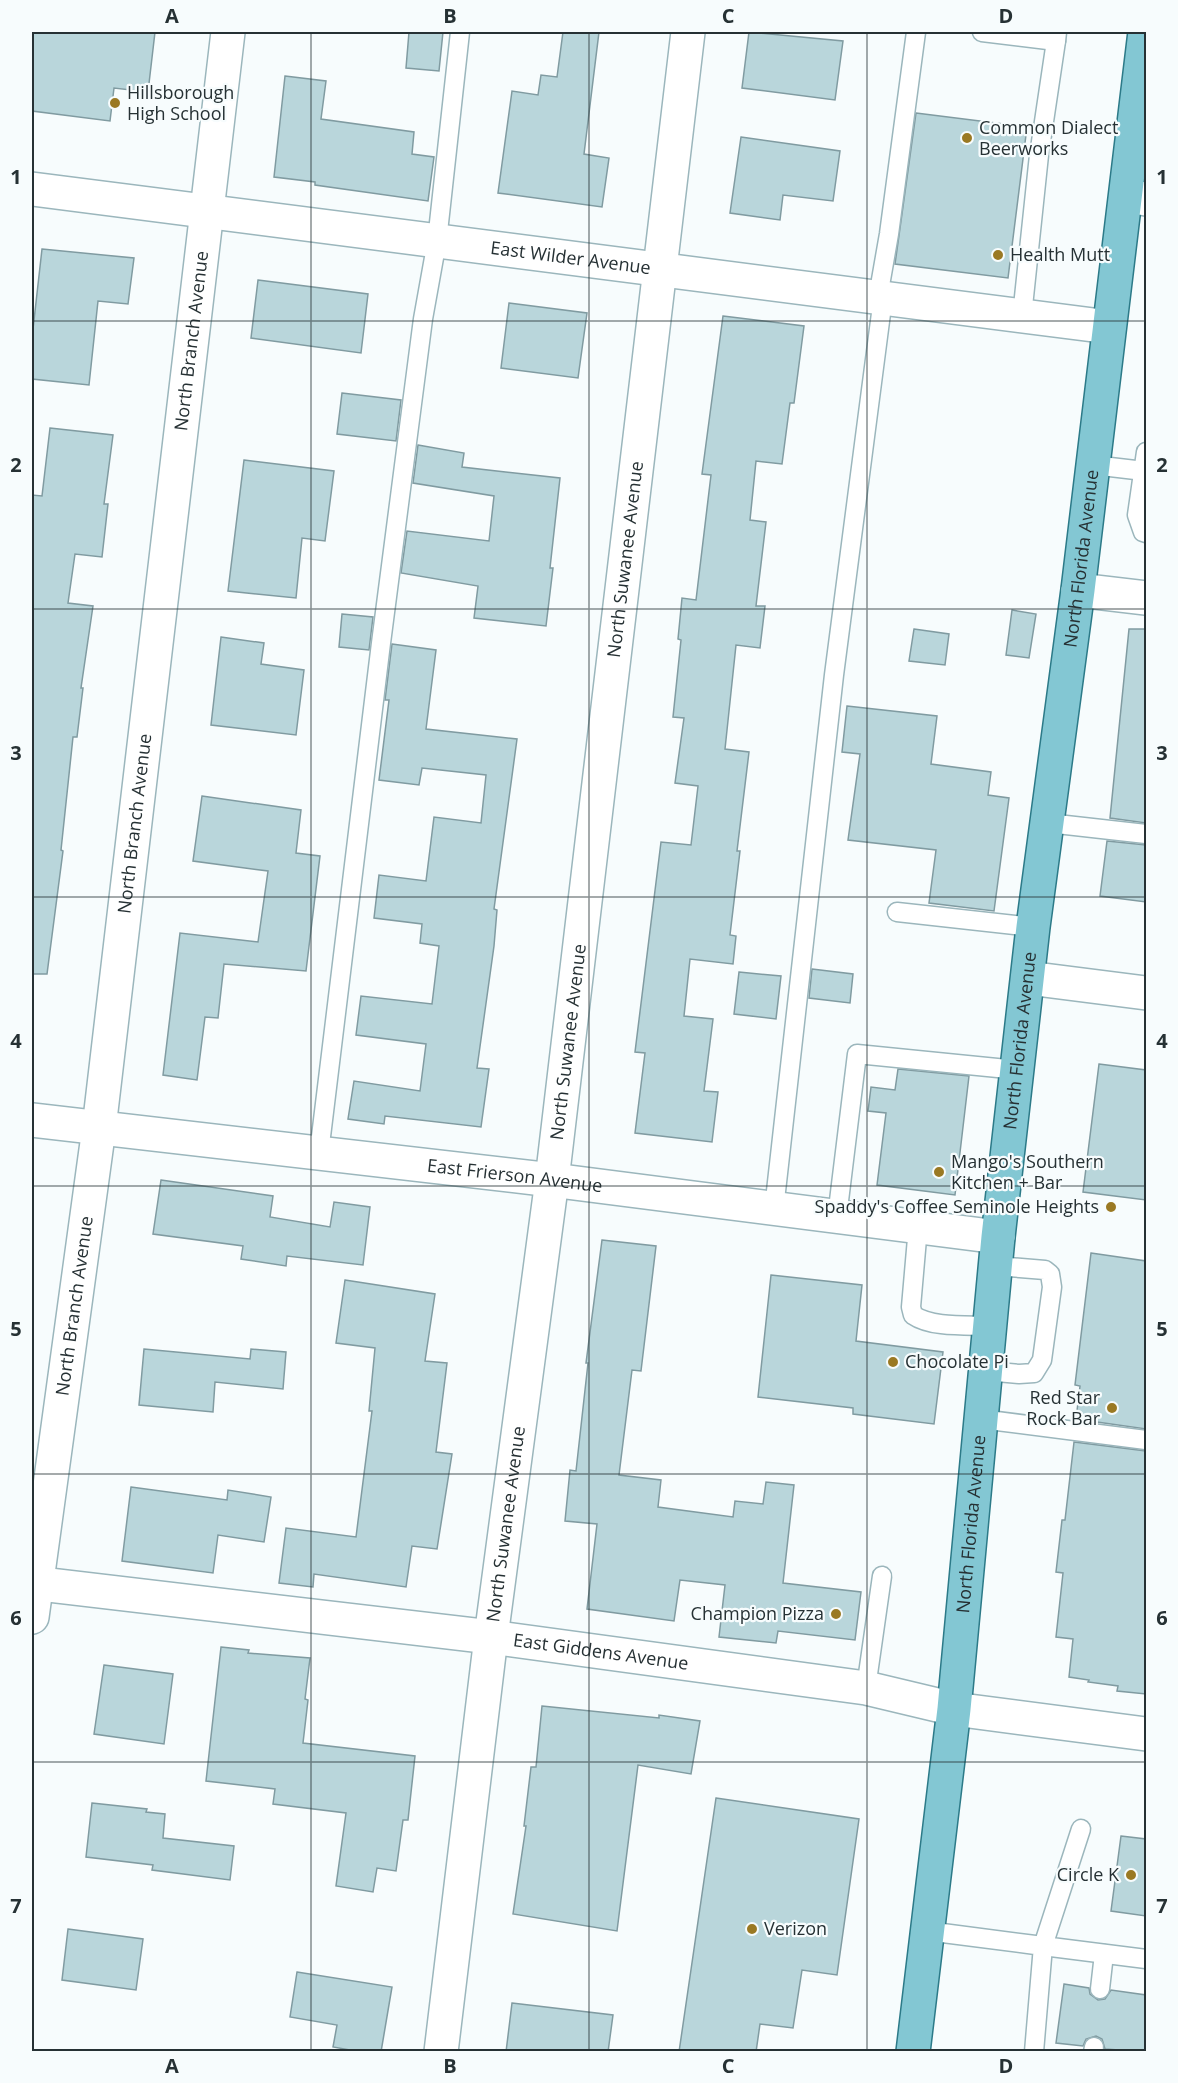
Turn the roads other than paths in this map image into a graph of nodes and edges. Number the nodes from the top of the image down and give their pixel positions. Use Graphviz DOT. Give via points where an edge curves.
graph roads {
  1 [pos="228,32"];
  2 [pos="460,32"];
  3 [pos="688,32"];
  4 [pos="916,32"];
  5 [pos="982,32"];
  6 [pos="1145,32"];
  7 [pos="1057,36"];
  8 [pos="32,189"];
  9 [pos="1136,197"];
  10 [pos="207,212"];
  11 [pos="437,241"];
  12 [pos="659,269"];
  13 [pos="880,297"];
  14 [pos="1022,316"];
  15 [pos="1110,327"];
  16 [pos="1146,452"];
  17 [pos="1093,465"];
  18 [pos="1144,471"];
  19 [pos="1146,533"];
  20 [pos="1078,590"];
  21 [pos="1146,598"];
  22 [pos="1048,823"];
  23 [pos="1146,834"];
  24 [pos="897,912"];
  25 [pos="1033,927"];
  26 [pos="1028,978"];
  27 [pos="1146,993"];
  28 [pos="1018,1070"];
  29 [pos="32,1120"];
  30 [pos="99,1128"];
  31 [pos="319,1153"];
  32 [pos="552,1180"];
  33 [pos="774,1209"];
  34 [pos="837,1217"];
  35 [pos="918,1227"];
  36 [pos="997,1251"];
  37 [pos="990,1326"];
  38 [pos="986,1371"];
  39 [pos="981,1419"];
  40 [pos="1146,1440"];
  41 [pos="882,1576"];
  42 [pos="33,1584"];
  43 [pos="32,1617"];
  44 [pos="491,1637"];
  45 [pos="866,1688"];
  46 [pos="954,1709"];
  47 [pos="1146,1734"];
  48 [pos="1081,1828"];
  49 [pos="927,1931"];
  50 [pos="1042,1946"];
  51 [pos="1104,1954"];
  52 [pos="1146,1959"];
  53 [pos="1100,1989"];
  54 [pos="441,2052"];
  55 [pos="913,2052"];
  56 [pos="1034,2052"];
  1 -- 10 [label="street, North Branch Avenue"];
  2 -- 11 [label="lane"];
  3 -- 12 [label="street, North Suwanee Avenue"];
  4 -- 13 [label="lane"];
  5 -- 7 [label="lane"];
  6 -- 9 [label="main road, North Florida Avenue"];
  7 -- 14 [label="lane" via="1039,155"];
  8 -- 10 [label="street, East Wilder Avenue"];
  9 -- 15 [label="main road, North Florida Avenue"];
  10 -- 11 [label="street, East Wilder Avenue"];
  10 -- 30 [label="street, North Branch Avenue"];
  11 -- 12 [label="street, East Wilder Avenue"];
  11 -- 31 [label="lane" via="423,319 381,643"];
  12 -- 13 [label="street, East Wilder Avenue"];
  12 -- 32 [label="street, North Suwanee Avenue"];
  13 -- 14 [label="street, East Wilder Avenue"];
  13 -- 33 [label="lane"];
  14 -- 15 [label="street, East Wilder Avenue"];
  15 -- 17 [label="main road, North Florida Avenue"];
  16 -- 18 [label="lane"];
  17 -- 18 [label="lane"];
  17 -- 20 [label="main road, North Florida Avenue"];
  18 -- 19 [label="lane" via="1137,515"];
  20 -- 21 [label="street"];
  20 -- 22 [label="main road, North Florida Avenue"];
  22 -- 23 [label="lane"];
  22 -- 25 [label="main road, North Florida Avenue"];
  24 -- 25 [label="lane"];
  25 -- 26 [label="main road, North Florida Avenue"];
  26 -- 27 [label="street"];
  26 -- 28 [label="main road, North Florida Avenue"];
  28 -- 34 [label="lane" via="857,1054"];
  28 -- 36 [label="main road, North Florida Avenue"];
  29 -- 30 [label="street, East Frierson Avenue"];
  30 -- 31 [label="street, East Frierson Avenue"];
  30 -- 42 [label="street, North Branch Avenue"];
  31 -- 32 [label="street, East Frierson Avenue"];
  32 -- 33 [label="street, East Frierson Avenue"];
  32 -- 44 [label="street, North Suwanee Avenue"];
  33 -- 34 [label="street, East Frierson Avenue"];
  34 -- 35 [label="street, East Frierson Avenue"];
  35 -- 36 [label="street, East Frierson Avenue"];
  35 -- 37 [label="lane" via="913,1315 934,1323"];
  36 -- 37 [label="main road, North Florida Avenue"];
  36 -- 38 [label="lane" via="1045,1270 1050,1274 1052,1287 1042,1360 1034,1372"];
  37 -- 38 [label="main road, North Florida Avenue"];
  38 -- 39 [label="main road, North Florida Avenue"];
  39 -- 40 [label="lane"];
  39 -- 46 [label="main road, North Florida Avenue"];
  41 -- 45 [label="lane"];
  42 -- 43 [label="street, North Branch Avenue"];
  42 -- 44 [label="street, East Giddens Avenue"];
  44 -- 45 [label="street, East Giddens Avenue"];
  44 -- 54 [label="street, North Suwanee Avenue"];
  45 -- 46 [label="street, East Giddens Avenue"];
  46 -- 47 [label="street, East Giddens Avenue"];
  46 -- 49 [label="main road, North Florida Avenue"];
  48 -- 50 [label="lane"];
  49 -- 50 [label="lane"];
  49 -- 55 [label="main road, North Florida Avenue"];
  50 -- 51 [label="lane"];
  50 -- 56 [label="lane"];
  51 -- 52 [label="lane"];
  51 -- 53 [label="lane"];
}
